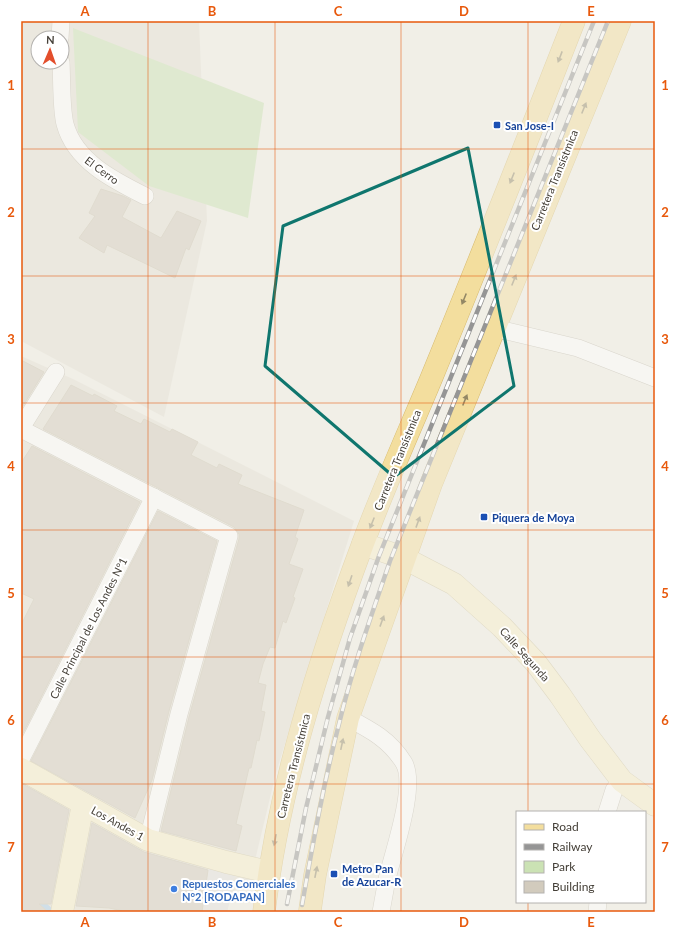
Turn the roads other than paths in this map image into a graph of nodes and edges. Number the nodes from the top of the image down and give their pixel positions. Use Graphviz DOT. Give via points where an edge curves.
graph roads {
  1 [pos="574,21"];
  2 [pos="620,21"];
  3 [pos="62,70"];
  4 [pos="145,196"];
  5 [pos="494,328"];
  6 [pos="56,372"];
  7 [pos="655,378"];
  8 [pos="21,429"];
  9 [pos="154,497"];
  10 [pos="363,544"];
  11 [pos="404,558"];
  12 [pos="348,718"];
  13 [pos="21,759"];
  14 [pos="21,769"];
  15 [pos="622,781"];
  16 [pos="83,804"];
  17 [pos="655,804"];
  18 [pos="607,811"];
  19 [pos="148,840"];
  20 [pos="269,872"];
  21 [pos="310,910"];
  22 [pos="62,912"];
  23 [pos="264,912"];
  24 [pos="380,912"];
  1 -- 10 [label="main road, Carretera Transístmica, one-way" via="462,304"];
  5 -- 2 [label="main road, Carretera Transístmica, one-way"];
  3 -- 4 [label="street, El Cerro" via="65,123 72,142 85,159 114,180"];
  5 -- 7 [label="street" via="578,348"];
  11 -- 5 [label="main road, Carretera Transístmica, one-way"];
  6 -- 8 [label="street"];
  8 -- 9 [label="street"];
  9 -- 13 [label="street, Calle Principal de Los Andes N°1"];
  9 -- 19 [label="street" via="229,536 179,714"];
  10 -- 11 [label="street, Calle Segunda"];
  10 -- 20 [label="main road, Carretera Transístmica, one-way" via="294,754"];
  12 -- 11 [label="main road, Carretera Transístmica, one-way"];
  11 -- 15 [label="street, Calle Segunda" via="454,584 502,627 536,663"];
  21 -- 12 [label="main road, Carretera Transístmica, one-way"];
  12 -- 24 [label="street" via="390,744 405,764 408,785 404,815"];
  14 -- 16 [label="street, Los Andes 1"];
  15 -- 17 [label="street, Calle Segunda"];
  15 -- 18 [label="street" via="614,790"];
  16 -- 19 [label="street, Los Andes 1"];
  16 -- 22 [label="street"];
  19 -- 20 [label="street, Los Andes 1"];
  20 -- 23 [label="main road, Carretera Transístmica"];
}
